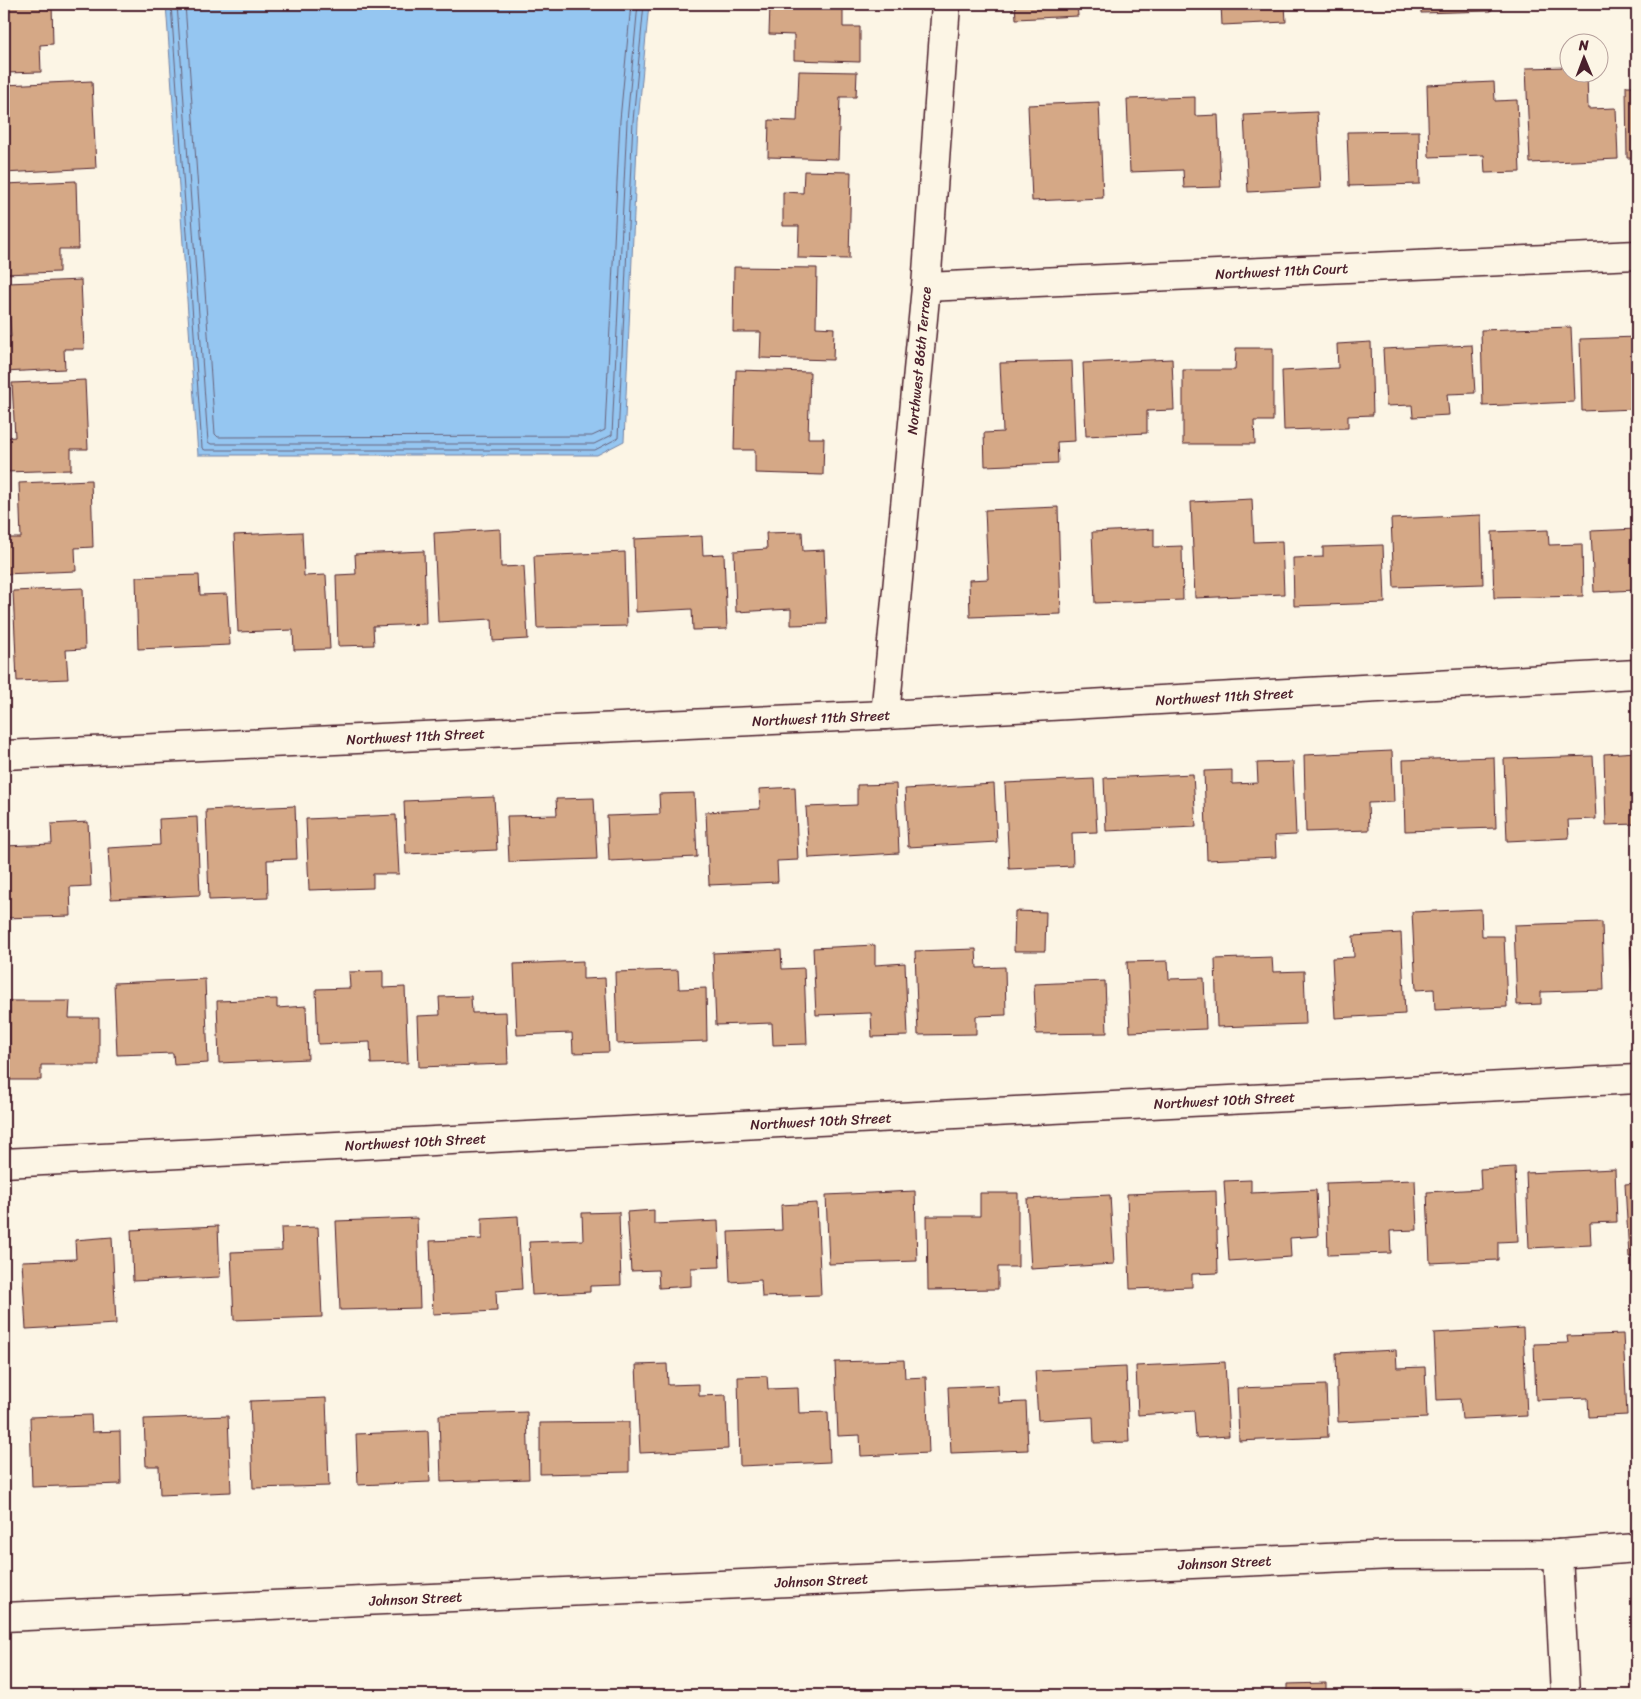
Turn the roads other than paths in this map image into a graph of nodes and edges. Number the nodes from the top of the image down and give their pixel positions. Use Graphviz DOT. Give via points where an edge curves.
graph roads {
  1 [pos="946,4"];
  2 [pos="1637,255"];
  3 [pos="926,287"];
  4 [pos="1637,674"];
  5 [pos="885,715"];
  6 [pos="4,756"];
  7 [pos="1637,1079"];
  8 [pos="4,1162"];
  9 [pos="1637,1548"];
  10 [pos="1558,1554"];
  11 [pos="4,1617"];
  12 [pos="1565,1695"];
  1 -- 3 [label="street, Northwest 86th Terrace"];
  2 -- 3 [label="street, Northwest 11th Court"];
  3 -- 5 [label="street, Northwest 86th Terrace"];
  4 -- 5 [label="street, Northwest 11th Street"];
  5 -- 6 [label="street, Northwest 11th Street"];
  7 -- 8 [label="street, Northwest 10th Street"];
  9 -- 10 [label="street, Johnson Street"];
  10 -- 11 [label="street, Johnson Street" via="1393,1555"];
  10 -- 12 [label="street"];
}
